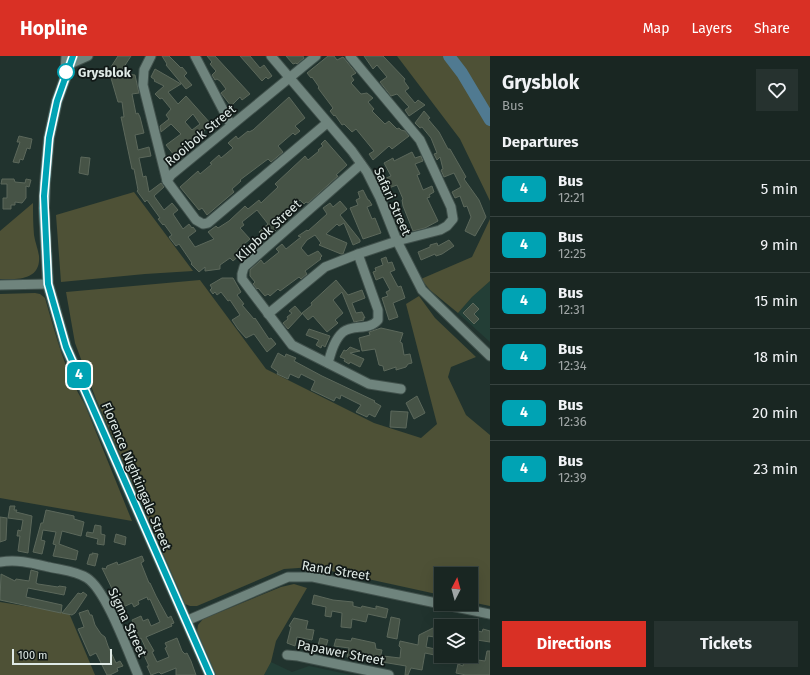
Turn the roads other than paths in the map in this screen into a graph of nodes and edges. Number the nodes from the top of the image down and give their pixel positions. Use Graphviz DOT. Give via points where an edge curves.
graph roads {
  1 [pos="88,56"];
  2 [pos="151,56"];
  3 [pos="195,56"];
  4 [pos="270,56"];
  5 [pos="316,56"];
  6 [pos="350,56"];
  7 [pos="70,59"];
  8 [pos="289,78"];
  9 [pos="327,123"];
  10 [pos="231,125"];
  11 [pos="361,164"];
  12 [pos="167,181"];
  13 [pos="397,241"];
  14 [pos="358,254"];
  15 [pos="48,284"];
  16 [pos="0,286"];
  17 [pos="268,314"];
  18 [pos="490,356"];
  19 [pos="328,363"];
  20 [pos="401,389"];
  21 [pos="0,562"];
  22 [pos="434,603"];
  23 [pos="475,611"];
  24 [pos="490,614"];
  25 [pos="186,621"];
  26 [pos="287,655"];
  27 [pos="138,675"];
  28 [pos="210,675"];
  29 [pos="389,675"];
  1 -- 7 [label="street"];
  2 -- 12 [label="street" via="144,70 143,85"];
  3 -- 10 [label="street"];
  4 -- 8 [label="street, Safari Street"];
  5 -- 8 [label="street, Rooibok Street"];
  6 -- 13 [label="street" via="420,140 453,214 451,223 440,230"];
  7 -- 15 [label="main road, Florence Nightingale Street" via="51,126 45,183"];
  8 -- 9 [label="street, Safari Street"];
  8 -- 10 [label="street, Rooibok Street"];
  9 -- 11 [label="street, Safari Street"];
  9 -- 12 [label="street, Rooibok Street" via="208,224 196,220"];
  10 -- 12 [label="street, Rooibok Street"];
  11 -- 13 [label="street, Safari Street" via="378,193"];
  11 -- 17 [label="street, Klipbok Street" via="244,267 243,282"];
  13 -- 14 [label="street"];
  13 -- 18 [label="street, Safari Street" via="417,284 426,296"];
  14 -- 17 [label="street" via="324,268"];
  14 -- 19 [label="street" via="378,310 378,320 370,326 348,329 342,333"];
  15 -- 16 [label="street"];
  15 -- 25 [label="main road, Florence Nightingale Street" via="66,347"];
  17 -- 19 [label="street, Klipbok Street" via="292,345"];
  19 -- 20 [label="street, Klipbok Street" via="369,384"];
  21 -- 27 [label="street, Sigma Street" via="28,562 88,578 102,594"];
  22 -- 25 [label="street, Rand Street" via="300,576 288,577"];
  23 -- 24 [label="street, Rand Street"];
  25 -- 28 [label="main road, Florence Nightingale Street"];
  26 -- 29 [label="street, Papawer Street"];
}
